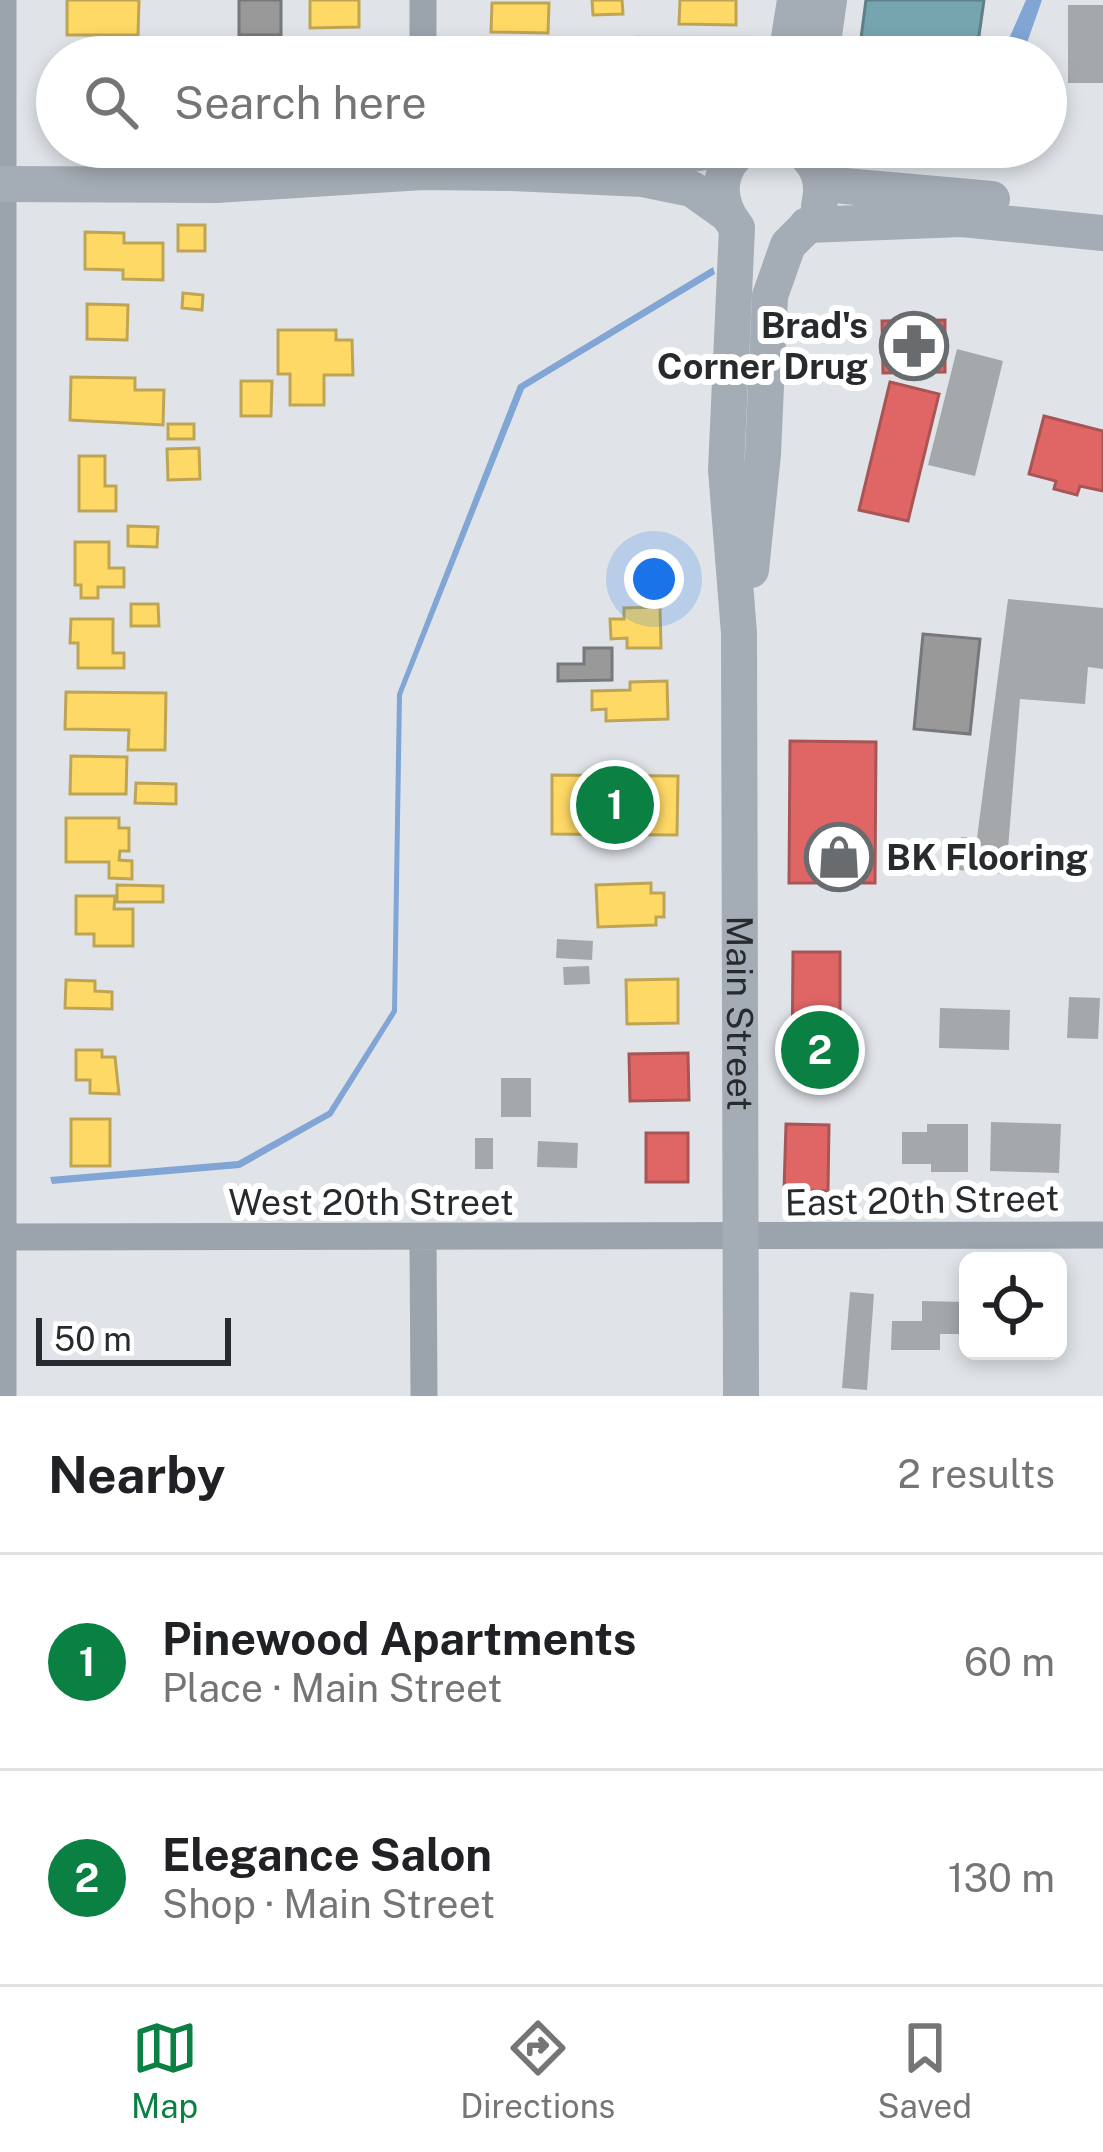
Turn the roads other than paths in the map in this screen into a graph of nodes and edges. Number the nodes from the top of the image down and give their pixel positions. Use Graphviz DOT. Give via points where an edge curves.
graph roads {
  1 [pos="3,0"];
  2 [pos="423,0"];
  3 [pos="795,0"];
  4 [pos="829,0"];
  5 [pos="423,36"];
  6 [pos="789,36"];
  7 [pos="823,36"];
  8 [pos="357,168"];
  9 [pos="478,168"];
  10 [pos="589,168"];
  11 [pos="726,168"];
  12 [pos="814,168"];
  13 [pos="849,168"];
  14 [pos="512,173"];
  15 [pos="2,184"];
  16 [pos="1103,211"];
  17 [pos="732,221"];
  18 [pos="805,228"];
  19 [pos="1103,233"];
  20 [pos="739,633"];
  21 [pos="1103,1234"];
  22 [pos="1,1237"];
  23 [pos="423,1238"];
  24 [pos="741,1238"];
  25 [pos="3,1396"];
  26 [pos="424,1396"];
  27 [pos="741,1396"];
  1 -- 15 [label="street"];
  2 -- 5 [label="street"];
  3 -- 6 [label="main road"];
  4 -- 7 [label="main road"];
  8 -- 15 [label="main road" via="216,185"];
  9 -- 14 [label="main road"];
  10 -- 14 [label="main road"];
  11 -- 17 [label="main road, Main Street" via="721,197"];
  12 -- 18 [label="main road, Main Street" via="821,201"];
  13 -- 16 [label="main road"];
  14 -- 17 [label="main road" via="692,189"];
  15 -- 22 [label="street"];
  17 -- 18 [label="main road" via="770,241"];
  17 -- 20 [label="main road, Main Street" via="740,242 726,470"];
  18 -- 19 [label="main road" via="962,219"];
  18 -- 20 [label="main road, Main Street" via="788,245 770,296 763,454"];
  20 -- 24 [label="main road, Main Street"];
  21 -- 24 [label="street, East 20th Street"];
  22 -- 23 [label="street, West 20th Street"];
  22 -- 25 [label="street"];
  23 -- 24 [label="street, West 20th Street"];
  23 -- 26 [label="street"];
  24 -- 27 [label="main road, Main Street"];
}
